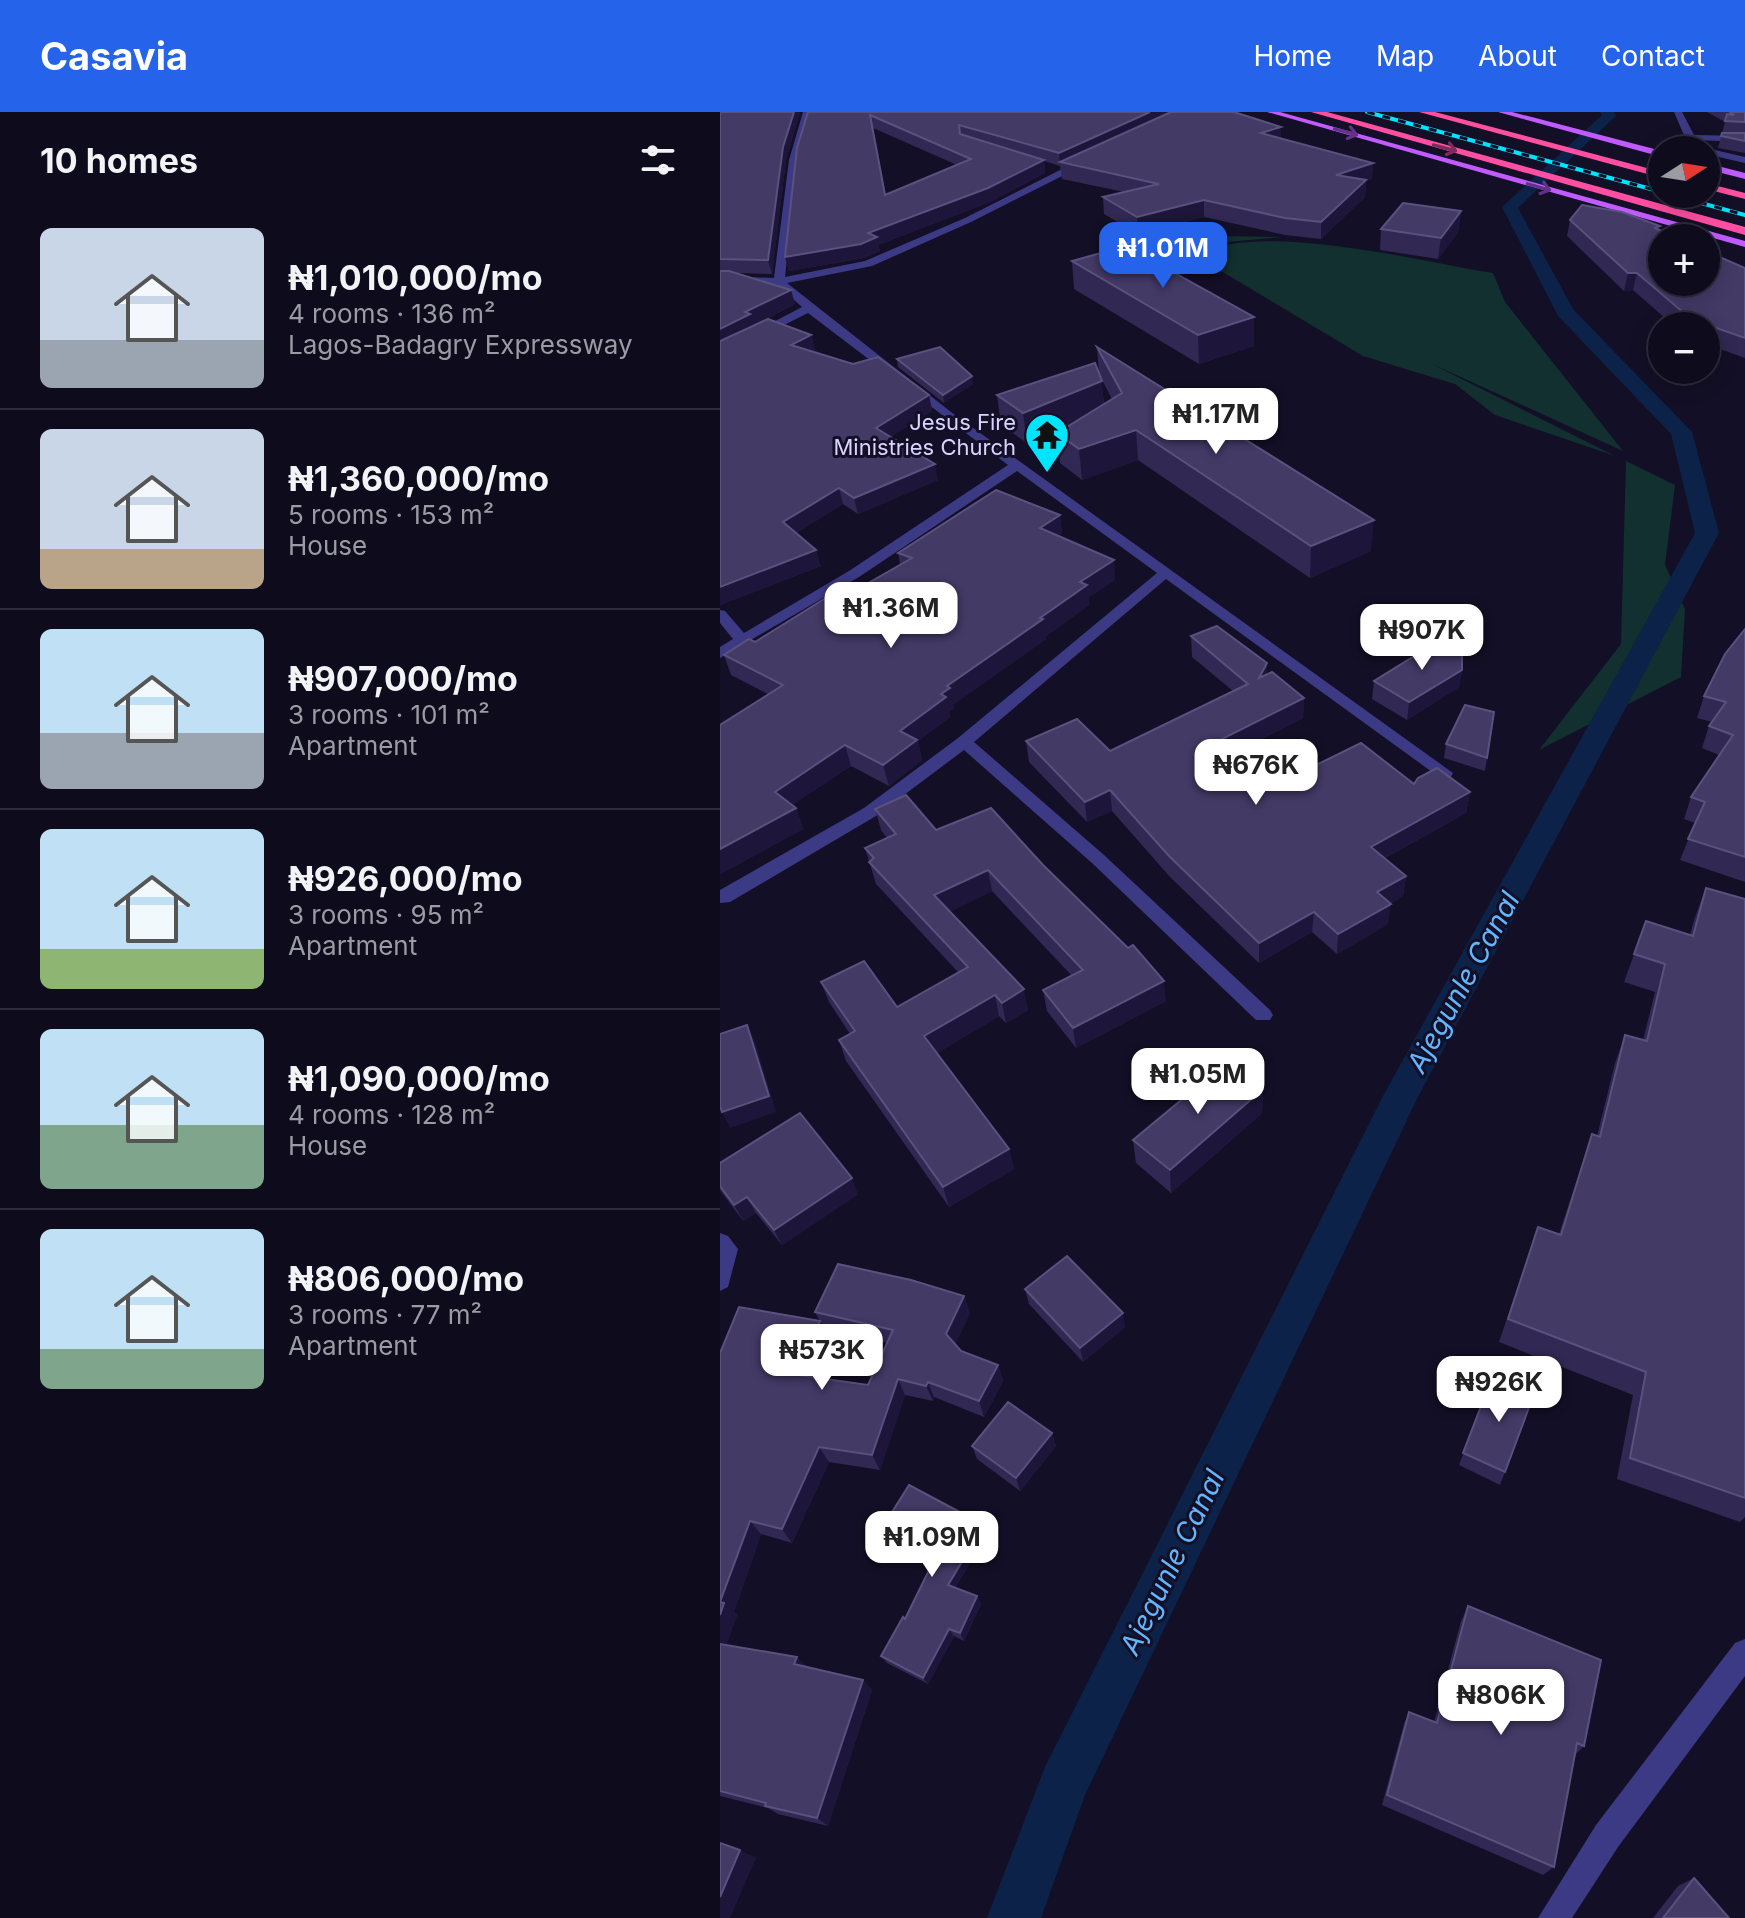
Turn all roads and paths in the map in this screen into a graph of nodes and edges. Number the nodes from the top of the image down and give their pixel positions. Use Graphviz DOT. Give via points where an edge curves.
graph roads {
  1 [pos="807,112"];
  2 [pos="1271,112"];
  3 [pos="1316,112"];
  4 [pos="1424,112"];
  5 [pos="1502,112"];
  6 [pos="1678,112"];
  7 [pos="1687,136"];
  8 [pos="1745,139"];
  9 [pos="1720,141"];
  10 [pos="1648,151"];
  11 [pos="1099,155"];
  12 [pos="1720,155"];
  13 [pos="1745,160"];
  14 [pos="1047,168"];
  15 [pos="1720,170"];
  16 [pos="1061,172"];
  17 [pos="1648,172"];
  18 [pos="1745,176"];
  19 [pos="1720,190"];
  20 [pos="1745,196"];
  21 [pos="1745,231"];
  22 [pos="1745,244"];
  23 [pos="720,279"];
  24 [pos="779,281"];
  25 [pos="809,308"];
  26 [pos="720,354"];
  27 [pos="1017,465"];
  28 [pos="1166,572"];
  29 [pos="720,614"];
  30 [pos="741,639"];
  31 [pos="720,653"];
  32 [pos="964,742"];
  33 [pos="1445,773"];
  34 [pos="723,897"];
  35 [pos="1263,1015"];
  36 [pos="720,1243"];
  37 [pos="720,1280"];
  38 [pos="1745,1653"];
  39 [pos="1554,1918"];
  1 -- 24 [label="street" via="793,160"];
  2 -- 22 [label="main road, one-way"];
  3 -- 21 [label="highway, one-way"];
  4 -- 17 [label="highway"];
  5 -- 10 [label="main road"];
  6 -- 7 [label="street"];
  8 -- 9 [label="street"];
  11 -- 16 [label="street"];
  12 -- 13 [label="street"];
  14 -- 16 [label="street"];
  15 -- 18 [label="main road"];
  16 -- 24 [label="street" via="868,264"];
  19 -- 20 [label="highway"];
  23 -- 24 [label="street"];
  24 -- 25 [label="street"];
  25 -- 26 [label="street"];
  25 -- 27 [label="street"];
  27 -- 28 [label="street"];
  27 -- 30 [label="street" via="854,574"];
  28 -- 32 [label="street"];
  28 -- 33 [label="street"];
  29 -- 30 [label="street"];
  30 -- 31 [label="street"];
  32 -- 34 [label="street" via="870,812"];
  32 -- 35 [label="street"];
  36 -- 37 [label="street" via="726,1249"];
  38 -- 39 [label="street" via="1607,1836"];
}
